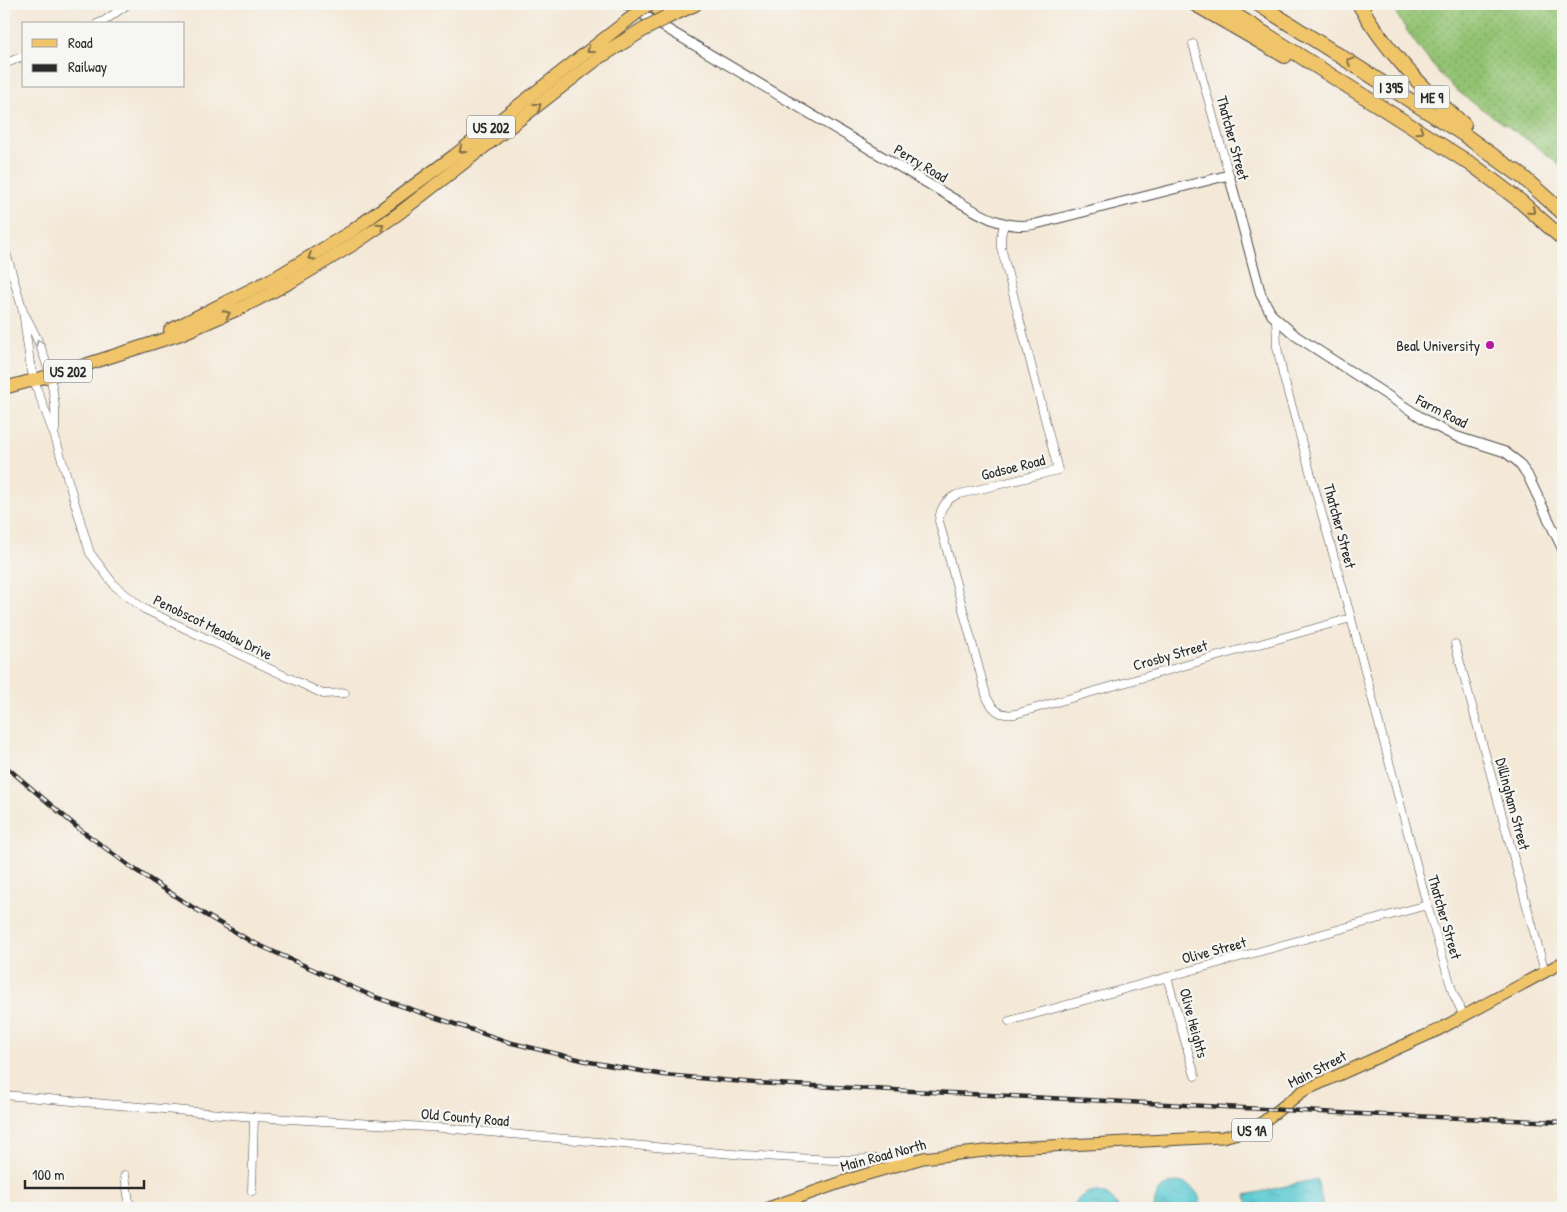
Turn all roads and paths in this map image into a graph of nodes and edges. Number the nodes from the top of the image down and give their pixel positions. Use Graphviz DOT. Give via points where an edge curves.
graph roads {
  1 [pos="128,4"];
  2 [pos="625,4"];
  3 [pos="695,4"];
  4 [pos="1195,4"];
  5 [pos="1218,4"];
  6 [pos="1258,4"];
  7 [pos="1359,4"];
  8 [pos="661,8"];
  9 [pos="102,22"];
  10 [pos="637,25"];
  11 [pos="1194,44"];
  12 [pos="604,54"];
  13 [pos="22,57"];
  14 [pos="4,64"];
  15 [pos="1379,105"];
  16 [pos="1229,175"];
  17 [pos="1521,176"];
  18 [pos="1563,213"];
  19 [pos="1004,225"];
  20 [pos="1563,239"];
  21 [pos="4,246"];
  22 [pos="24,311"];
  23 [pos="1276,319"];
  24 [pos="132,349"];
  25 [pos="50,376"];
  26 [pos="34,381"];
  27 [pos="4,388"];
  28 [pos="55,437"];
  29 [pos="1563,550"];
  30 [pos="1351,618"];
  31 [pos="1455,644"];
  32 [pos="345,693"];
  33 [pos="997,712"];
  34 [pos="1427,905"];
  35 [pos="1563,962"];
  36 [pos="1545,972"];
  37 [pos="1167,977"];
  38 [pos="1464,1016"];
  39 [pos="1009,1022"];
  40 [pos="1195,1076"];
  41 [pos="4,1095"];
  42 [pos="254,1117"];
  43 [pos="1011,1148"];
  44 [pos="924,1158"];
  45 [pos="125,1175"];
  46 [pos="252,1191"];
  47 [pos="130,1208"];
  48 [pos="768,1208"];
  1 -- 9 [label="street"];
  2 -- 19 [label="street, Perry Road" via="954,199"];
  3 -- 8 [label="highway"];
  4 -- 15 [label="highway"];
  5 -- 15 [label="highway, I 395"];
  17 -- 6 [label="highway, I 395, one-way" via="1457,130"];
  7 -- 17 [label="highway, ME 9" via="1382,40 1416,80"];
  8 -- 10 [label="highway, bridge"];
  8 -- 10 [label="highway, US 202, bridge"];
  10 -- 12 [label="highway"];
  10 -- 24 [label="highway, US 202, one-way" via="340,239 272,280"];
  11 -- 16 [label="street, Thatcher Street"];
  24 -- 12 [label="highway, US 202, one-way" via="225,315 334,257 398,214"];
  13 -- 14 [label="street"];
  15 -- 20 [label="highway, I 395, one-way" via="1493,179"];
  16 -- 19 [label="street, Perry Road" via="1036,224 1021,227"];
  16 -- 23 [label="street, Thatcher Street" via="1261,295"];
  17 -- 18 [label="highway, I 395"];
  19 -- 33 [label="street, Godsoe Road" via="1001,247 1058,470 956,495 948,499 939,513 987,698"];
  21 -- 22 [label="street"];
  25 -- 22 [label="street, Penobscot Meadow Drive, one-way" via="38,337"];
  22 -- 26 [label="street, Penobscot Meadow Drive"];
  23 -- 29 [label="street, Farm Road" via="1304,341 1433,425 1513,457 1527,474"];
  23 -- 30 [label="street, Thatcher Street" via="1281,368"];
  24 -- 25 [label="highway, US 202"];
  25 -- 26 [label="highway, US 202"];
  25 -- 28 [label="street, Penobscot Meadow Drive"];
  26 -- 27 [label="highway, US 202"];
  26 -- 28 [label="street, Penobscot Meadow Drive"];
  28 -- 32 [label="street, Penobscot Meadow Drive" via="90,553 115,586 144,609 323,694"];
  30 -- 33 [label="street, Crosby Street" via="1015,714"];
  30 -- 34 [label="street, Thatcher Street"];
  31 -- 36 [label="street, Dillingham Street"];
  34 -- 37 [label="street, Olive Street"];
  34 -- 38 [label="street, Thatcher Street" via="1453,993"];
  35 -- 36 [label="main road, Main Street / US 1A"];
  36 -- 38 [label="main road, Main Street / US 1A"];
  37 -- 39 [label="street, Olive Street"];
  37 -- 40 [label="street, Olive Heights"];
  38 -- 43 [label="main road, Main Street / US 1A" via="1303,1091 1254,1129 1223,1137"];
  41 -- 42 [label="street, Old County Road"];
  42 -- 44 [label="street, Old County Road" via="444,1128 744,1155 833,1160"];
  42 -- 46 [label="street"];
  43 -- 44 [label="main road, Main Road North / US 1A"];
  44 -- 48 [label="main road, Main Road North / US 1A"];
  45 -- 47 [label="street"];
}
